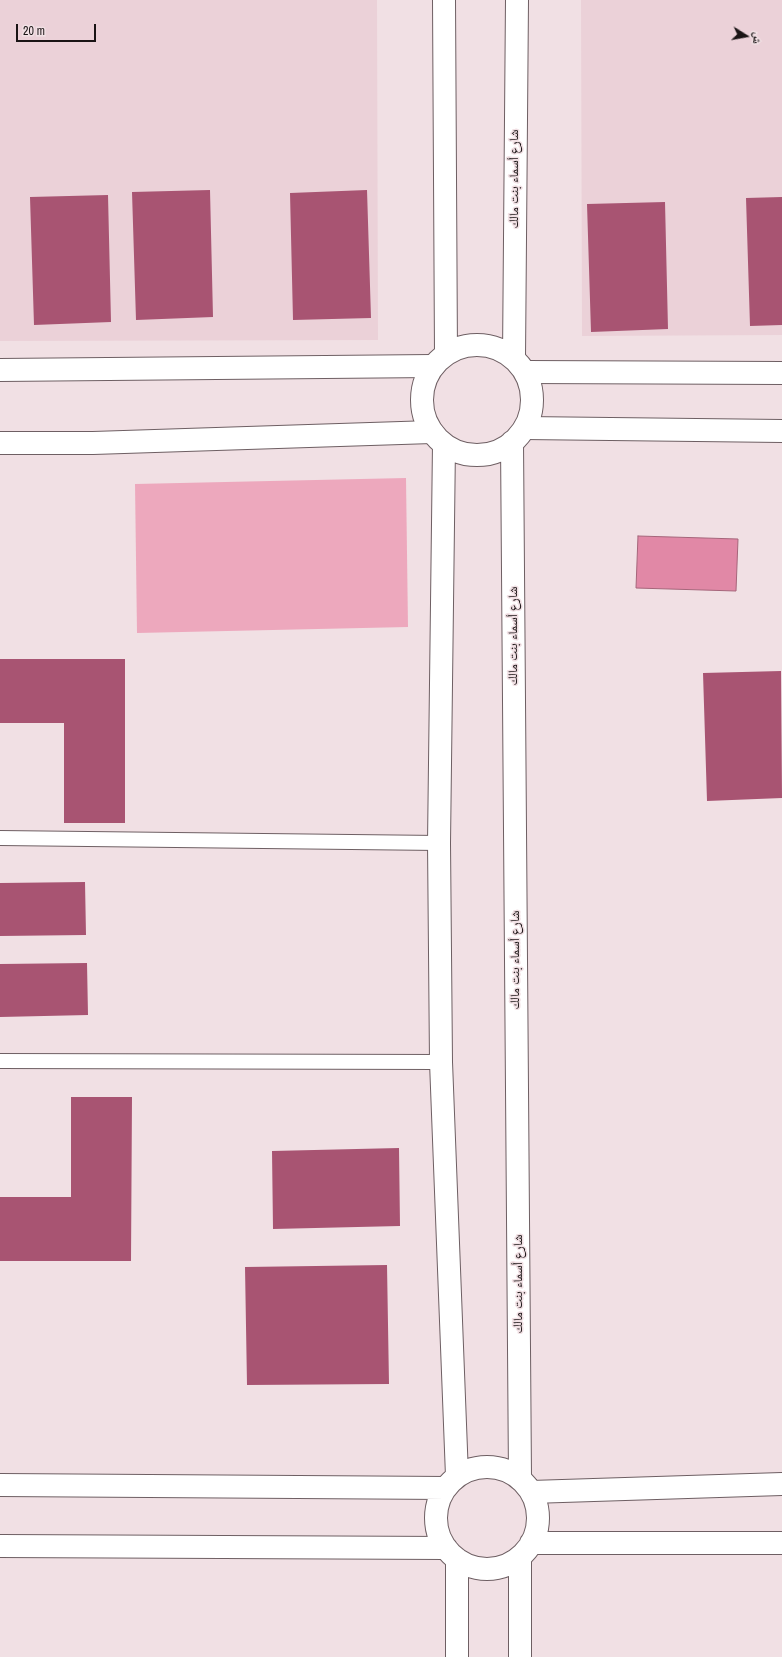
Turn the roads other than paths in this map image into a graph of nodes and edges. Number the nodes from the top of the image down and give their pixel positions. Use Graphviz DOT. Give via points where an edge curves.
graph roads {
  1 [pos="444,0"];
  2 [pos="517,0"];
  3 [pos="439,360"];
  4 [pos="520,365"];
  5 [pos="0,370"];
  6 [pos="782,373"];
  7 [pos="782,431"];
  8 [pos="519,435"];
  9 [pos="438,438"];
  10 [pos="0,443"];
  11 [pos="0,838"];
  12 [pos="440,843"];
  13 [pos="0,1061"];
  14 [pos="441,1062"];
  15 [pos="451,1482"];
  16 [pos="782,1484"];
  17 [pos="0,1485"];
  18 [pos="526,1485"];
  19 [pos="782,1543"];
  20 [pos="0,1546"];
  21 [pos="526,1550"];
  22 [pos="452,1554"];
  23 [pos="457,1657"];
  24 [pos="520,1657"];
  1 -- 3 [label="street"];
  2 -- 4 [label="street, شارع أسماء بنت مالك"];
  3 -- 4 [label="street" via="461,347 478,344 497,348"];
  3 -- 5 [label="street"];
  3 -- 9 [label="street" via="425,382 422,399 424,416"];
  4 -- 6 [label="street"];
  4 -- 8 [label="street" via="532,391 532,410"];
  7 -- 8 [label="street"];
  8 -- 9 [label="street" via="496,452 476,455 460,452"];
  8 -- 18 [label="street, شارع أسماء بنت مالك"];
  9 -- 10 [label="street"];
  9 -- 12 [label="street"];
  11 -- 12 [label="lane"];
  12 -- 14 [label="street"];
  13 -- 14 [label="lane"];
  14 -- 15 [label="street"];
  15 -- 17 [label="street"];
  15 -- 18 [label="street" via="471,1469 487,1466 504,1470"];
  15 -- 22 [label="street" via="438,1502 436,1518 439,1534"];
  16 -- 18 [label="street"];
  18 -- 21 [label="street" via="537,1508 537,1526"];
  19 -- 21 [label="street"];
  20 -- 22 [label="street"];
  21 -- 22 [label="street" via="505,1566 487,1569 472,1567"];
  21 -- 24 [label="street"];
  22 -- 23 [label="street"];
}
